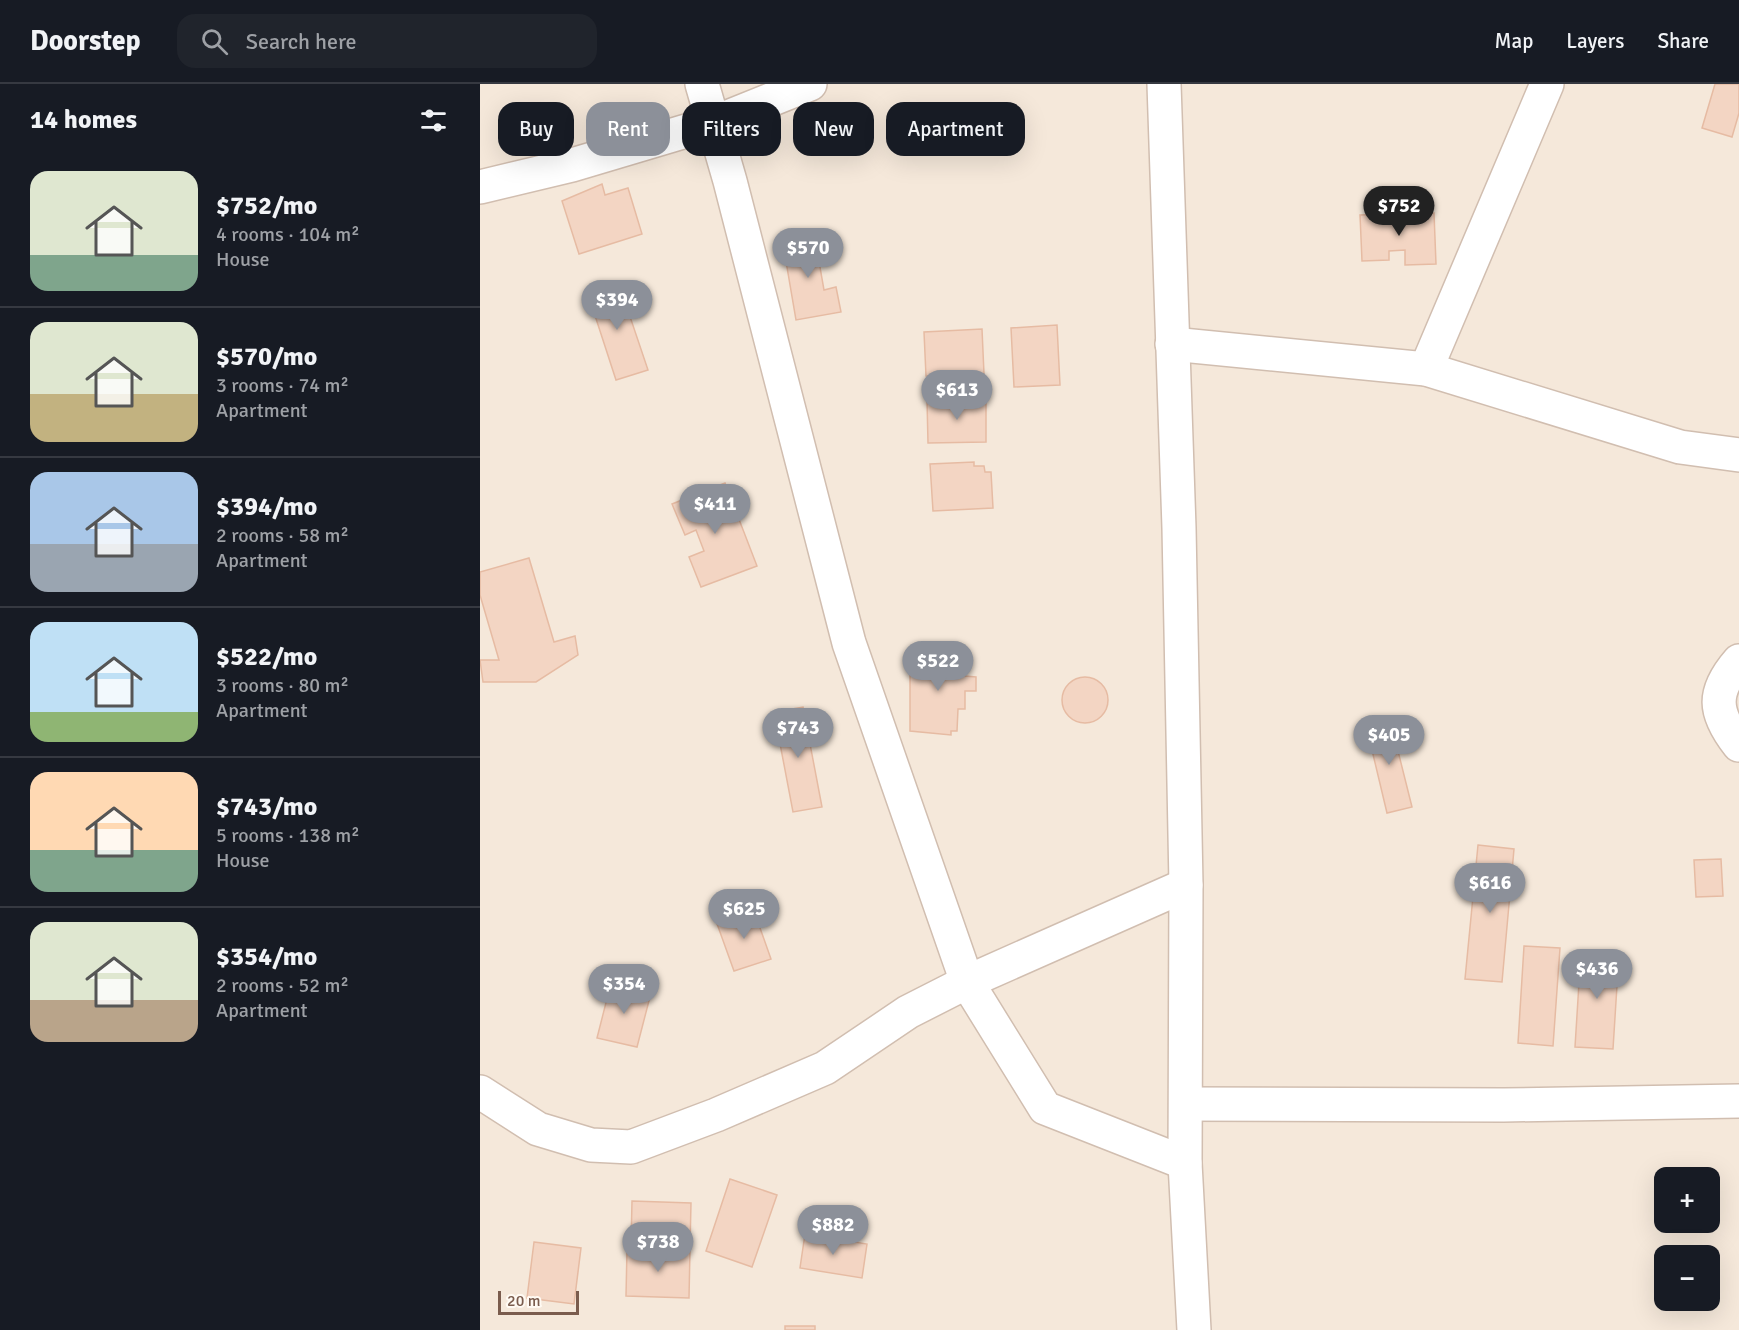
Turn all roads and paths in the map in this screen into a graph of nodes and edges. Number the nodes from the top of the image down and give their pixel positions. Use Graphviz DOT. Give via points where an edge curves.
graph roads {
  1 [pos="702,84"];
  2 [pos="810,84"];
  3 [pos="1164,84"];
  4 [pos="1547,84"];
  5 [pos="707,102"];
  6 [pos="765,102"];
  7 [pos="682,132"];
  8 [pos="722,156"];
  9 [pos="480,187"];
  10 [pos="1172,344"];
  11 [pos="1426,369"];
  12 [pos="1739,455"];
  13 [pos="1739,661"];
  14 [pos="1739,745"];
  15 [pos="1186,885"];
  16 [pos="967,982"];
  17 [pos="480,1092"];
  18 [pos="1739,1101"];
  19 [pos="1186,1104"];
  20 [pos="1185,1163"];
  21 [pos="1194,1330"];
  1 -- 5 [label="street"];
  2 -- 6 [label="street"];
  3 -- 10 [label="street"];
  4 -- 11 [label="street"];
  7 -- 9 [label="street"];
  8 -- 16 [label="street" via="849,643"];
  10 -- 11 [label="street"];
  10 -- 15 [label="street"];
  11 -- 12 [label="street" via="1680,447"];
  13 -- 14 [label="street" via="1719,690 1719,708"];
  15 -- 16 [label="street"];
  15 -- 19 [label="street"];
  16 -- 17 [label="street" via="908,1012 825,1068 631,1147 591,1145 538,1129"];
  16 -- 20 [label="street" via="1045,1108"];
  18 -- 19 [label="street"];
  19 -- 20 [label="street"];
  20 -- 21 [label="street"];
}
